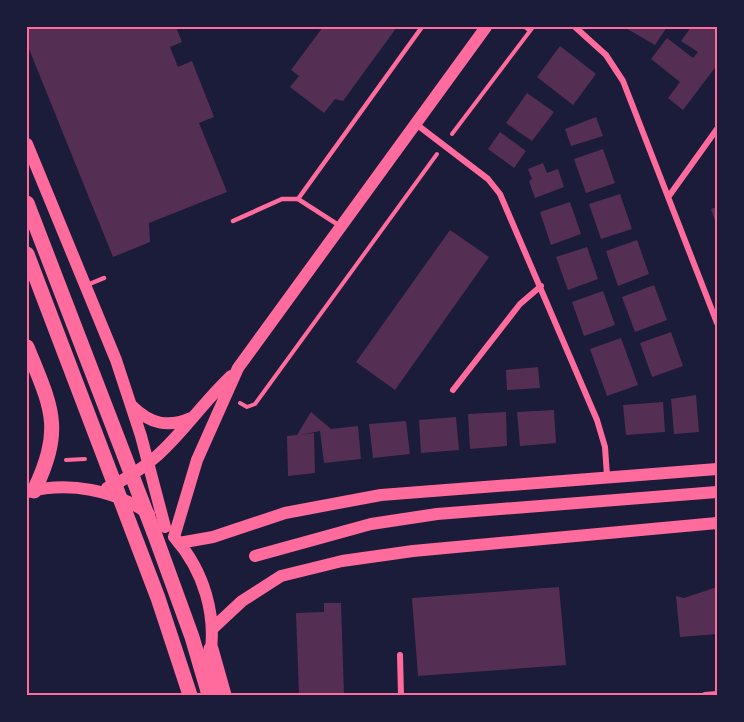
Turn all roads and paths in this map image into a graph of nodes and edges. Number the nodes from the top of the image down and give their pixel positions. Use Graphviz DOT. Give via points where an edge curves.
graph roads {
  1 [pos="422,27"];
  2 [pos="486,27"];
  3 [pos="525,27"];
  4 [pos="575,27"];
  5 [pos="532,29"];
  6 [pos="415,123"];
  7 [pos="717,129"];
  8 [pos="27,144"];
  9 [pos="445,145"];
  10 [pos="669,196"];
  11 [pos="298,199"];
  12 [pos="27,203"];
  13 [pos="233,221"];
  14 [pos="340,226"];
  15 [pos="27,254"];
  16 [pos="104,278"];
  17 [pos="86,285"];
  18 [pos="541,286"];
  19 [pos="717,322"];
  20 [pos="27,347"];
  21 [pos="238,368"];
  22 [pos="265,386"];
  23 [pos="453,390"];
  24 [pos="131,405"];
  25 [pos="195,416"];
  26 [pos="148,464"];
  27 [pos="717,469"];
  28 [pos="608,476"];
  29 [pos="30,492"];
  30 [pos="99,492"];
  31 [pos="717,492"];
  32 [pos="717,523"];
  33 [pos="165,527"];
  34 [pos="177,540"];
  35 [pos="255,556"];
  36 [pos="212,629"];
  37 [pos="211,649"];
  38 [pos="400,655"];
  39 [pos="717,694"];
  40 [pos="190,695"];
  41 [pos="199,695"];
  42 [pos="209,695"];
  43 [pos="224,695"];
  44 [pos="401,695"];
  45 [pos="705,695"];
  1 -- 11 [label="lane"];
  2 -- 6 [label="main road"];
  3 -- 5 [label="path"];
  4 -- 10 [label="street" via="606,55 623,81"];
  5 -- 9 [label="path"];
  6 -- 9 [label="street"];
  6 -- 14 [label="main road"];
  7 -- 10 [label="street"];
  8 -- 17 [label="main road"];
  9 -- 18 [label="street" via="488,179 500,194"];
  9 -- 22 [label="path"];
  10 -- 19 [label="street"];
  11 -- 13 [label="lane" via="282,199"];
  11 -- 14 [label="lane"];
  12 -- 42 [label="main road" via="165,560"];
  14 -- 21 [label="main road"];
  15 -- 40 [label="main road" via="158,598"];
  16 -- 17 [label="lane"];
  17 -- 24 [label="main road"];
  18 -- 23 [label="street" via="520,304"];
  18 -- 28 [label="street" via="597,420"];
  20 -- 29 [label="main road" via="45,393 52,428 50,456"];
  21 -- 25 [label="main road"];
  21 -- 34 [label="main road" via="196,460"];
  24 -- 25 [label="main road" via="144,418 160,424 178,424"];
  24 -- 26 [label="main road"];
  25 -- 26 [label="main road"];
  26 -- 30 [label="main road"];
  26 -- 33 [label="main road"];
  27 -- 28 [label="main road"];
  28 -- 34 [label="main road" via="381,495 285,513 213,537"];
  29 -- 30 [label="main road" via="66,488"];
  30 -- 33 [label="main road" via="129,503"];
  31 -- 35 [label="main road" via="437,514 371,524"];
  32 -- 36 [label="main road" via="342,561 281,576 242,601"];
  33 -- 34 [label="main road"];
  34 -- 36 [label="main road" via="206,592"];
  36 -- 37 [label="main road"];
  37 -- 41 [label="main road"];
  37 -- 43 [label="main road"];
  38 -- 44 [label="street"];
  39 -- 45 [label="street"];
}
